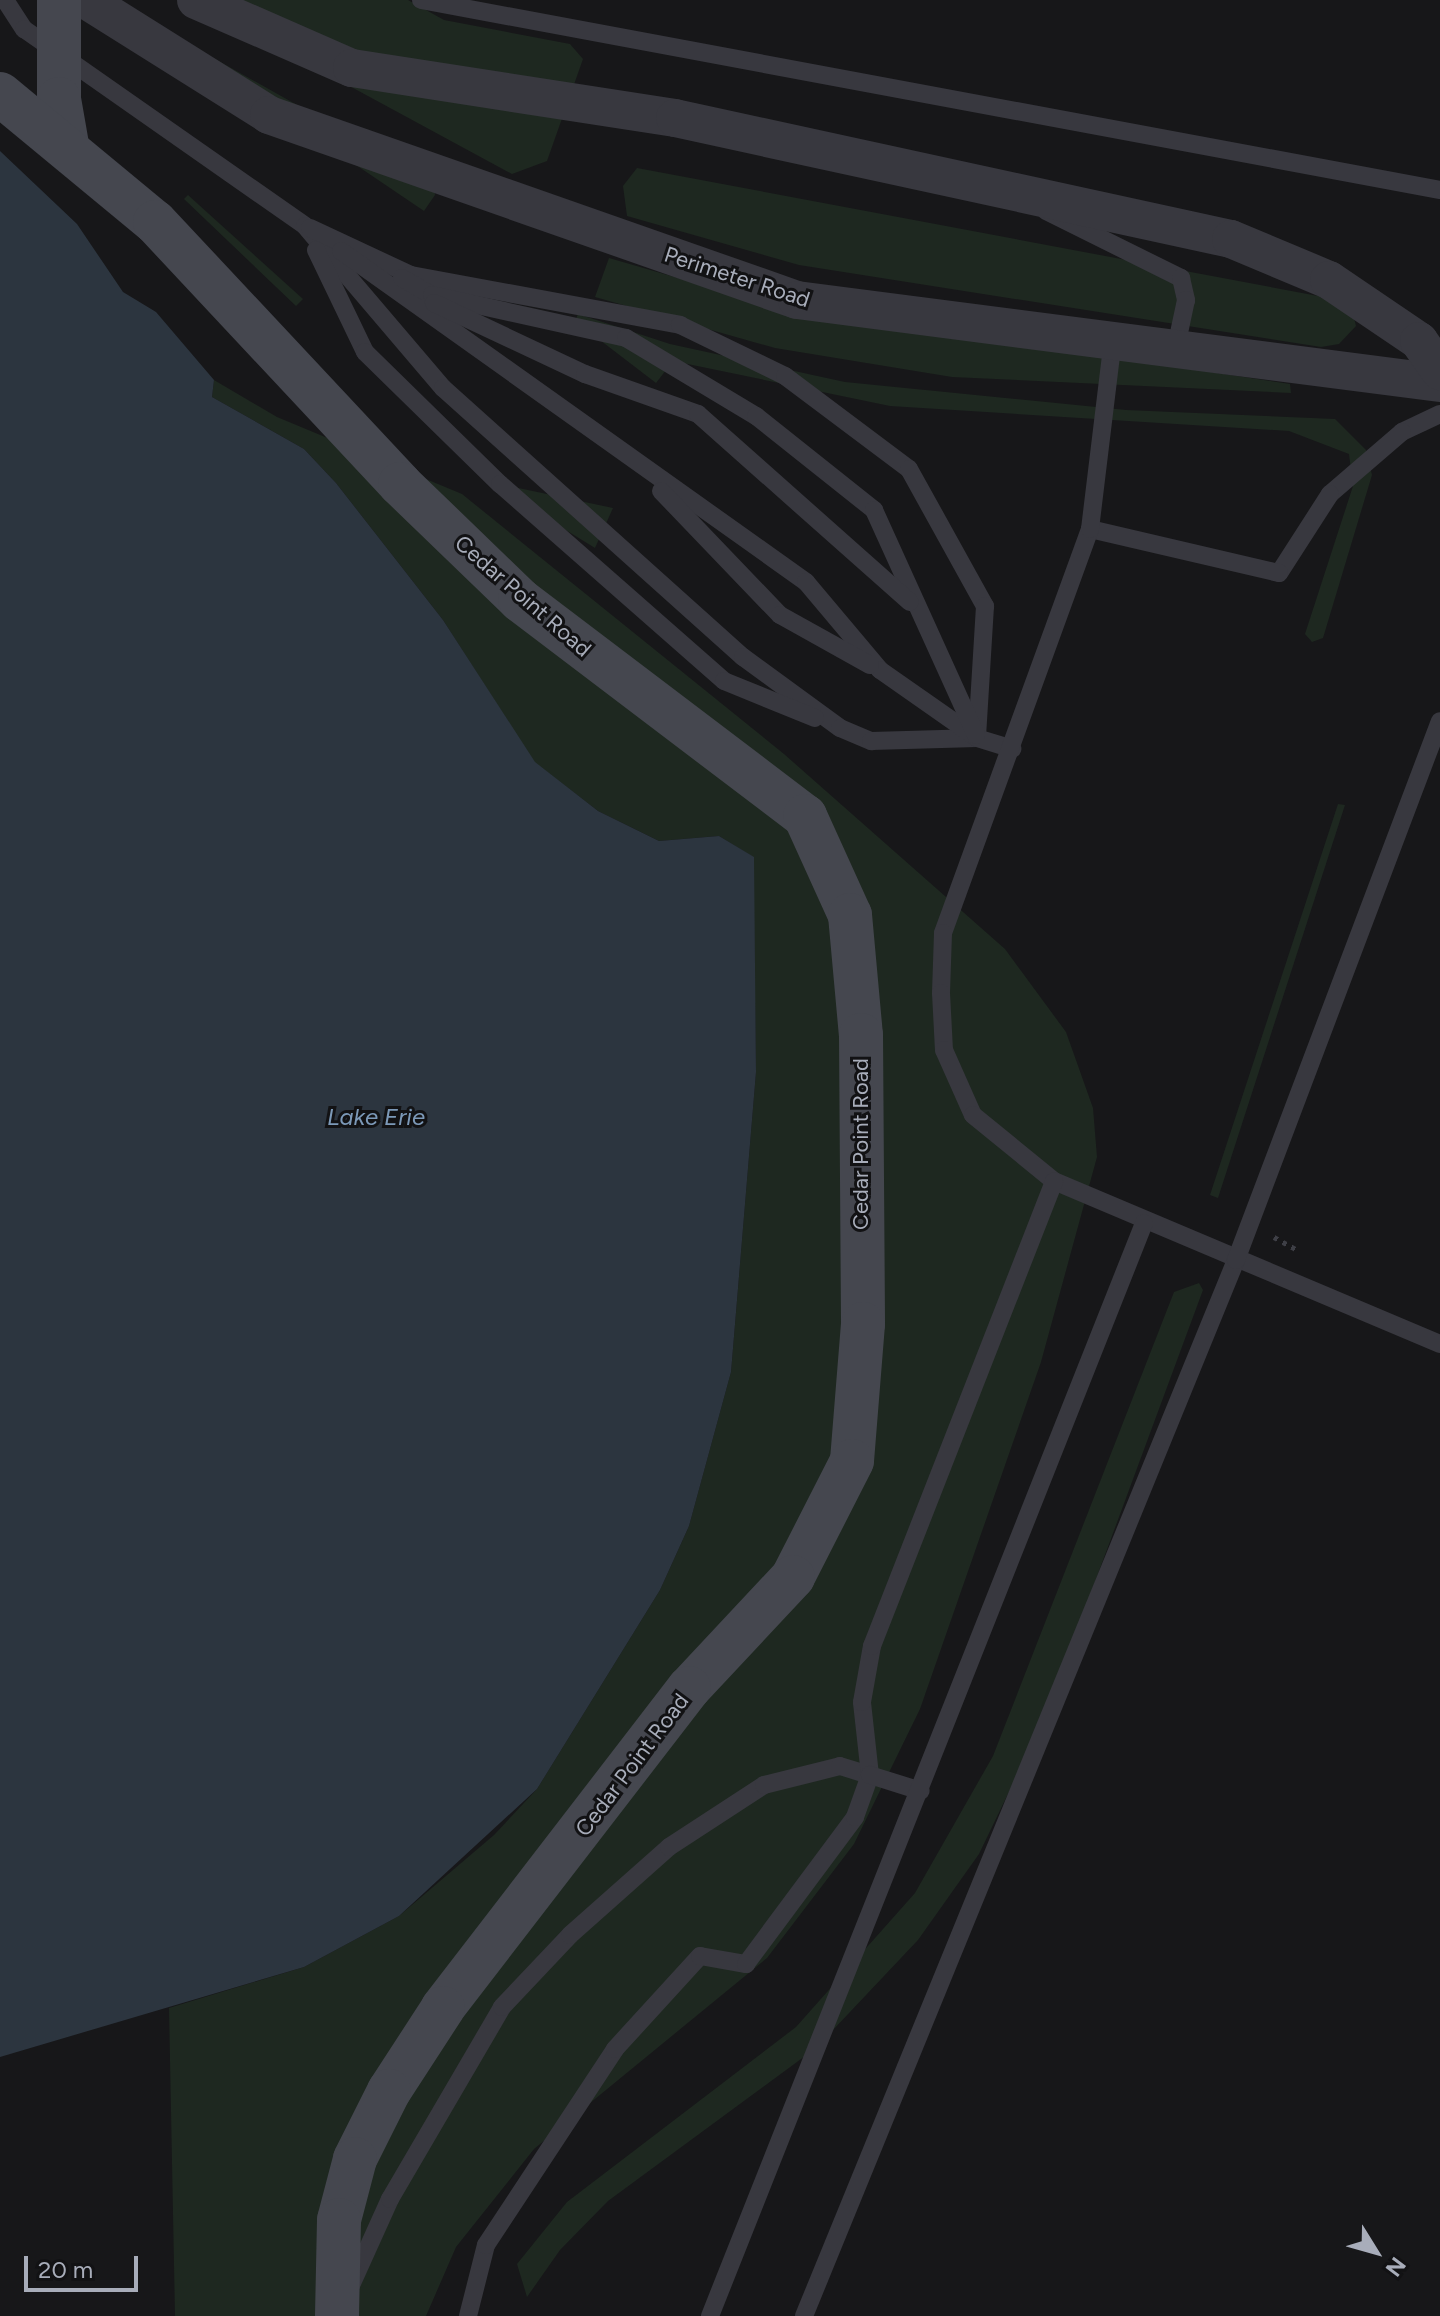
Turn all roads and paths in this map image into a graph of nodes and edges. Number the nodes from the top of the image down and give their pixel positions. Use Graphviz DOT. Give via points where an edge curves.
graph roads {
  1 [pos="5,0"];
  2 [pos="59,0"];
  3 [pos="86,0"];
  4 [pos="196,0"];
  5 [pos="421,0"];
  6 [pos="58,52"];
  7 [pos="0,94"];
  8 [pos="67,145"];
  9 [pos="1012,190"];
  10 [pos="1440,190"];
  11 [pos="305,226"];
  12 [pos="1113,340"];
  13 [pos="1176,347"];
  14 [pos="1440,371"];
  15 [pos="1440,383"];
  16 [pos="1440,414"];
  17 [pos="634,463"];
  18 [pos="1090,529"];
  19 [pos="917,609"];
  20 [pos="880,670"];
  21 [pos="1440,721"];
  22 [pos="840,728"];
  23 [pos="977,738"];
  24 [pos="1012,749"];
  25 [pos="1054,1181"];
  26 [pos="1144,1223"];
  27 [pos="1236,1260"];
  28 [pos="1440,1344"];
  29 [pos="870,1775"];
  30 [pos="921,1791"];
  31 [pos="336,2315"];
  32 [pos="468,2316"];
  33 [pos="710,2316"];
  34 [pos="804,2316"];
  1 -- 6 [label="lane" via="24,29"];
  2 -- 6 [label="street"];
  3 -- 12 [label="street, Perimeter Road" via="269,115 797,300"];
  4 -- 9 [label="street" via="352,68 675,118"];
  5 -- 10 [label="lane"];
  6 -- 8 [label="street"];
  6 -- 11 [label="lane"];
  7 -- 8 [label="street, Cedar Point Road" via="34,129"];
  8 -- 31 [label="street, Cedar Point Road" via="228,296 400,484 520,600 805,816 850,915 857,970 863,1324 852,1461 793,1577 689,1688 443,2008 389,2091 355,2159 339,2220"];
  9 -- 13 [label="lane" via="1181,278 1186,300"];
  9 -- 14 [label="street" via="1287,257 1419,341"];
  11 -- 17 [label="lane"];
  11 -- 19 [label="lane" via="428,300 585,374 698,414"];
  11 -- 19 [label="lane" via="432,295 626,338 756,416 874,510"];
  11 -- 22 [label="lane" via="443,388 743,657"];
  11 -- 22 [label="lane" via="365,352 500,484 724,681"];
  11 -- 23 [label="lane" via="411,275 680,325 785,376 909,469 985,606"];
  12 -- 13 [label="street, Perimeter Road"];
  12 -- 18 [label="lane"];
  13 -- 15 [label="street, Perimeter Road"];
  16 -- 18 [label="lane" via="1402,432 1330,494 1279,573"];
  17 -- 20 [label="lane" via="806,582"];
  17 -- 20 [label="lane" via="780,615"];
  18 -- 24 [label="lane"];
  19 -- 23 [label="lane"];
  20 -- 23 [label="lane"];
  21 -- 27 [label="lane"];
  22 -- 23 [label="lane" via="871,741"];
  23 -- 24 [label="lane"];
  24 -- 25 [label="lane" via="943,933 944,1050 973,1115"];
  25 -- 26 [label="lane"];
  25 -- 29 [label="lane" via="872,1646 862,1702"];
  26 -- 27 [label="lane"];
  26 -- 30 [label="lane"];
  27 -- 28 [label="lane"];
  27 -- 34 [label="lane"];
  29 -- 30 [label="lane"];
  29 -- 31 [label="lane" via="840,1766 764,1785 669,1847 570,1935 502,2007 390,2199"];
  29 -- 32 [label="lane" via="847,1829 746,1964 700,1956 615,2049 486,2245"];
  30 -- 33 [label="lane"];
}
